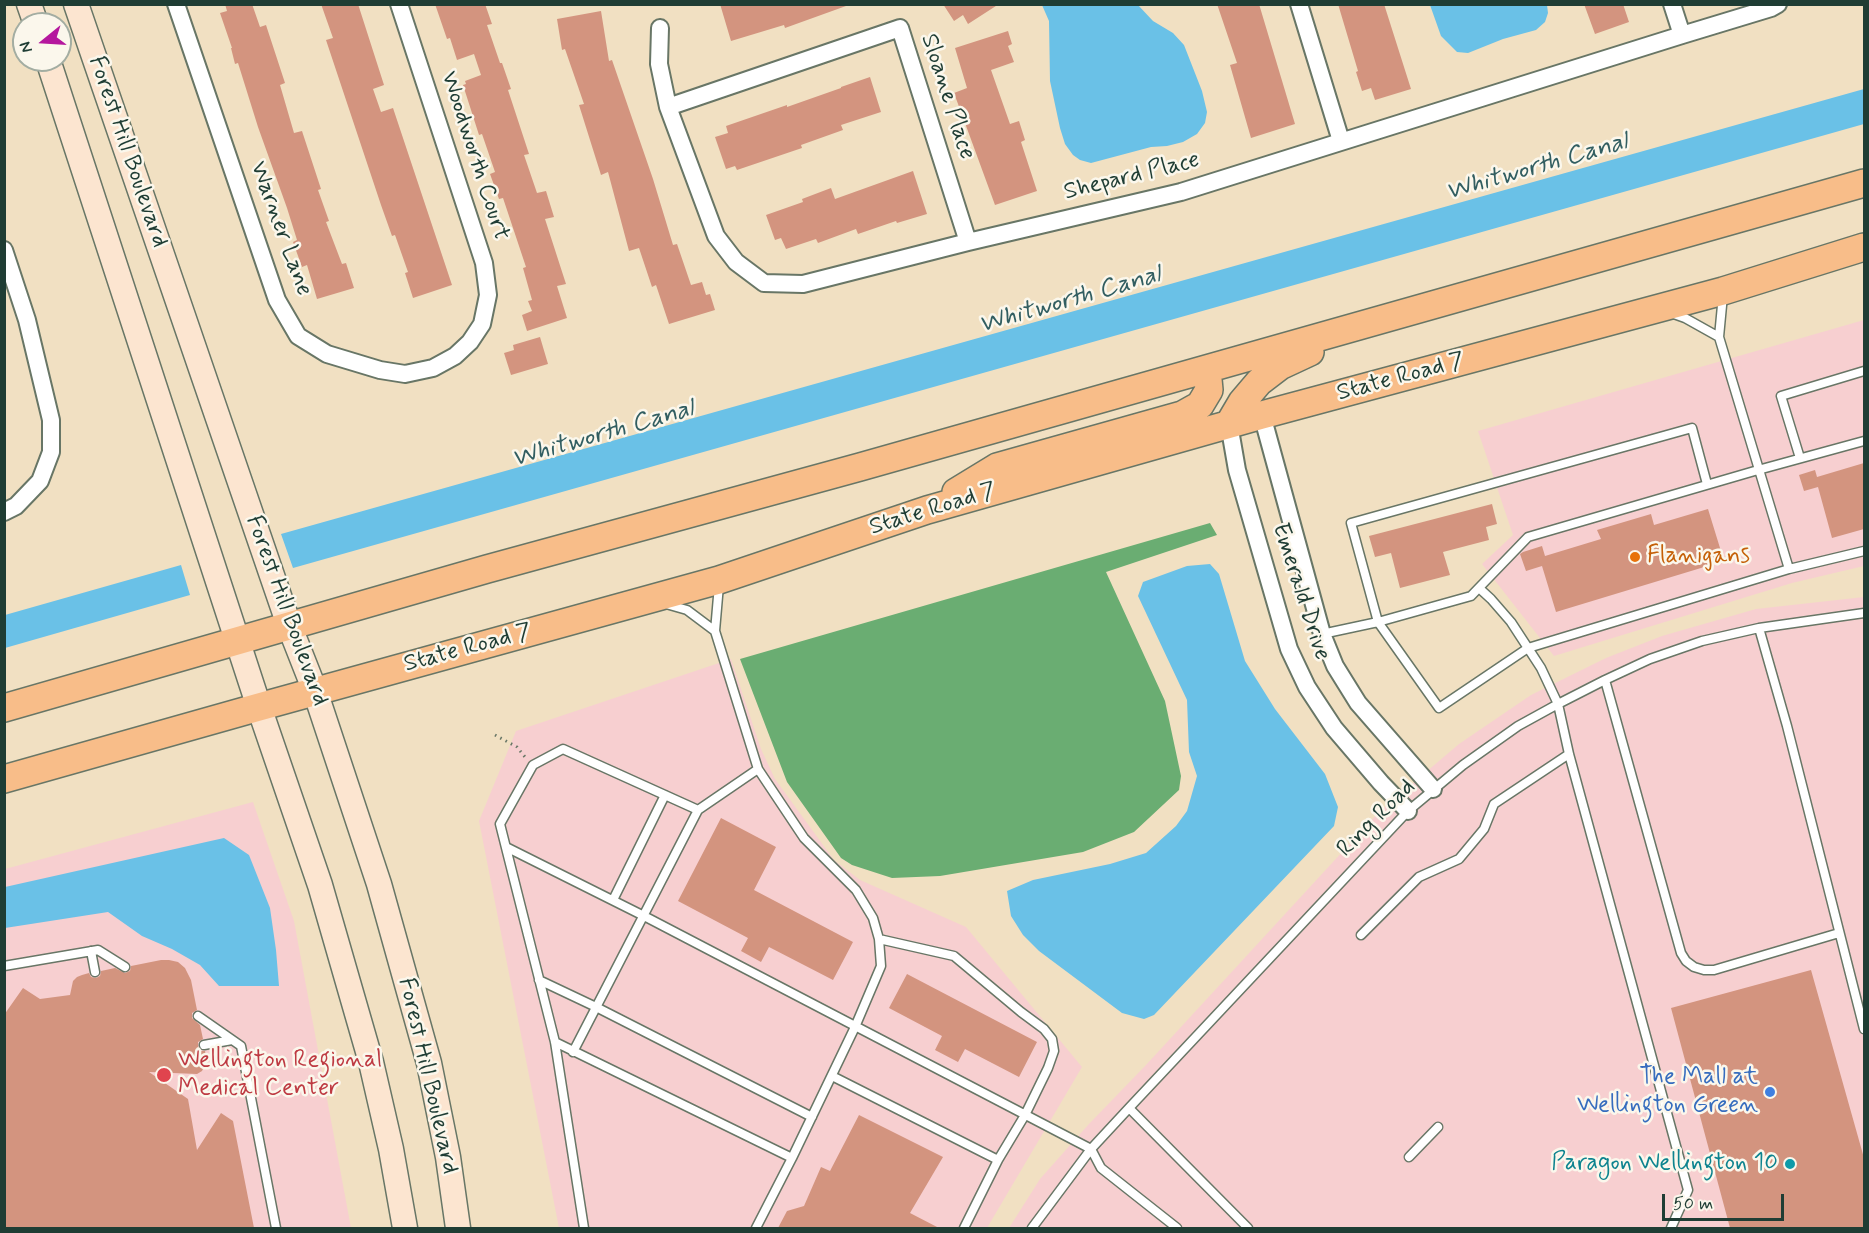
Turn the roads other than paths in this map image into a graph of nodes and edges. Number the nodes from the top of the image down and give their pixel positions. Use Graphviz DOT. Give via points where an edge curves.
graph roads {
  1 [pos="76,4"];
  2 [pos="176,4"];
  3 [pos="399,4"];
  4 [pos="1299,4"];
  5 [pos="1672,4"];
  6 [pos="1778,4"];
  7 [pos="660,28"];
  8 [pos="1682,34"];
  9 [pos="52,72"];
  10 [pos="668,107"];
  11 [pos="1341,141"];
  12 [pos="1864,183"];
  13 [pos="968,242"];
  14 [pos="1864,247"];
  15 [pos="4,250"];
  16 [pos="1724,291"];
  17 [pos="1658,309"];
  18 [pos="1379,320"];
  19 [pos="482,324"];
  20 [pos="1719,337"];
  21 [pos="1207,369"];
  22 [pos="1864,371"];
  23 [pos="1262,415"];
  24 [pos="1229,424"];
  25 [pos="1864,441"];
  26 [pos="1800,458"];
  27 [pos="1758,470"];
  28 [pos="1707,484"];
  29 [pos="927,510"];
  30 [pos="4,512"];
  31 [pos="1864,551"];
  32 [pos="1789,570"];
  33 [pos="719,580"];
  34 [pos="1479,588"];
  35 [pos="645,600"];
  36 [pos="1864,613"];
  37 [pos="1378,622"];
  38 [pos="289,625"];
  39 [pos="1760,628"];
  40 [pos="715,632"];
  41 [pos="1322,634"];
  42 [pos="238,640"];
  43 [pos="1528,648"];
  44 [pos="1605,680"];
  45 [pos="315,692"];
  46 [pos="1558,704"];
  47 [pos="259,706"];
  48 [pos="4,708"];
  49 [pos="1569,754"];
  50 [pos="758,769"];
  51 [pos="4,779"];
  52 [pos="1433,789"];
  53 [pos="666,795"];
  54 [pos="698,810"];
  55 [pos="1408,811"];
  56 [pos="506,847"];
  57 [pos="613,900"];
  58 [pos="644,916"];
  59 [pos="1839,933"];
  60 [pos="1361,935"];
  61 [pos="879,939"];
  62 [pos="91,951"];
  63 [pos="4,966"];
  64 [pos="125,967"];
  65 [pos="95,972"];
  66 [pos="539,980"];
  67 [pos="596,1007"];
  68 [pos="198,1016"];
  69 [pos="855,1027"];
  70 [pos="1864,1029"];
  71 [pos="232,1040"];
  72 [pos="555,1042"];
  73 [pos="204,1045"];
  74 [pos="573,1052"];
  75 [pos="832,1076"];
  76 [pos="1129,1108"];
  77 [pos="1025,1115"];
  78 [pos="812,1118"];
  79 [pos="1438,1127"];
  80 [pos="1091,1149"];
  81 [pos="1408,1157"];
  82 [pos="792,1158"];
  83 [pos="998,1160"];
  84 [pos="276,1228"];
  85 [pos="405,1228"];
  86 [pos="458,1228"];
  87 [pos="584,1228"];
  88 [pos="756,1228"];
  89 [pos="964,1228"];
  90 [pos="1032,1228"];
  91 [pos="1177,1228"];
  92 [pos="1248,1228"];
  93 [pos="1671,1228"];
  1 -- 38 [label="main road, Forest Hill Boulevard"];
  2 -- 19 [label="street, Warner Lane" via="277,300 298,336 327,354 405,374 433,368 455,356"];
  3 -- 19 [label="street, Woodworth Court" via="484,263 488,295"];
  4 -- 11 [label="street"];
  5 -- 8 [label="street"];
  6 -- 8 [label="street, Shepard Place"];
  7 -- 10 [label="street, Shepard Place" via="659,64"];
  8 -- 11 [label="street, Shepard Place"];
  9 -- 42 [label="main road, Forest Hill Boulevard"];
  10 -- 13 [label="street, Shepard Place" via="716,236 736,262 764,283 803,284"];
  10 -- 13 [label="street, Sloane Place" via="900,28"];
  11 -- 13 [label="street, Shepard Place" via="1181,192"];
  12 -- 18 [label="main road"];
  14 -- 16 [label="main road, State Road 7"];
  15 -- 30 [label="street" via="27,320 51,420 51,452 40,481 16,506"];
  16 -- 17 [label="main road, State Road 7"];
  16 -- 20 [label="lane"];
  17 -- 20 [label="lane" via="1685,318"];
  17 -- 23 [label="main road, State Road 7"];
  18 -- 21 [label="main road"];
  18 -- 24 [label="main road" via="1280,366 1259,382"];
  20 -- 27 [label="lane"];
  21 -- 29 [label="main road" via="1209,390 1200,405 1182,415 997,467"];
  21 -- 38 [label="main road"];
  22 -- 26 [label="lane" via="1781,396"];
  23 -- 24 [label="main road, State Road 7"];
  23 -- 41 [label="street, Emerald Drive"];
  24 -- 29 [label="main road, State Road 7"];
  24 -- 55 [label="street, Emerald Drive" via="1237,470 1276,607 1307,687 1334,728"];
  25 -- 26 [label="lane"];
  26 -- 27 [label="lane"];
  27 -- 28 [label="lane"];
  27 -- 32 [label="lane"];
  28 -- 34 [label="lane" via="1528,537"];
  28 -- 37 [label="lane" via="1692,428 1352,523"];
  29 -- 33 [label="main road, State Road 7"];
  31 -- 32 [label="lane"];
  32 -- 43 [label="lane"];
  33 -- 35 [label="main road, State Road 7"];
  33 -- 40 [label="lane"];
  34 -- 37 [label="lane" via="1471,596"];
  34 -- 43 [label="lane"];
  35 -- 40 [label="lane" via="687,610"];
  35 -- 45 [label="main road, State Road 7"];
  36 -- 39 [label="lane, Ring Road"];
  37 -- 41 [label="lane"];
  37 -- 43 [label="lane" via="1439,708"];
  38 -- 42 [label="main road"];
  38 -- 45 [label="main road, Forest Hill Boulevard"];
  39 -- 44 [label="lane, Ring Road" via="1702,641"];
  39 -- 59 [label="lane"];
  40 -- 50 [label="lane"];
  41 -- 52 [label="street, Emerald Drive" via="1335,666 1358,703"];
  42 -- 47 [label="main road, Forest Hill Boulevard"];
  42 -- 48 [label="main road"];
  43 -- 46 [label="lane"];
  44 -- 46 [label="lane, Ring Road"];
  44 -- 59 [label="lane" via="1686,961 1694,967 1714,970"];
  45 -- 47 [label="main road, State Road 7"];
  45 -- 86 [label="main road, Forest Hill Boulevard" via="379,884 429,1063"];
  46 -- 49 [label="lane"];
  46 -- 52 [label="lane, Ring Road" via="1518,726"];
  47 -- 51 [label="main road, State Road 7"];
  47 -- 85 [label="main road, Forest Hill Boulevard" via="320,885 371,1062"];
  49 -- 60 [label="lane" via="1494,804 1484,829 1459,859 1419,877"];
  49 -- 93 [label="lane" via="1688,1190"];
  50 -- 54 [label="lane"];
  50 -- 61 [label="lane" via="804,838 856,890 873,918"];
  52 -- 55 [label="lane, Ring Road"];
  53 -- 54 [label="lane"];
  53 -- 56 [label="lane" via="563,749 533,765 500,824"];
  53 -- 57 [label="lane"];
  54 -- 58 [label="lane"];
  55 -- 76 [label="lane, Ring Road"];
  56 -- 57 [label="lane"];
  56 -- 66 [label="lane"];
  57 -- 58 [label="lane"];
  58 -- 67 [label="lane"];
  58 -- 69 [label="lane"];
  59 -- 70 [label="lane"];
  61 -- 69 [label="lane" via="881,966"];
  61 -- 77 [label="lane" via="954,956 1044,1029 1052,1039 1054,1051"];
  62 -- 63 [label="lane"];
  62 -- 64 [label="lane" via="98,950"];
  62 -- 65 [label="lane"];
  66 -- 67 [label="lane"];
  66 -- 72 [label="lane"];
  67 -- 74 [label="lane"];
  67 -- 78 [label="lane"];
  68 -- 71 [label="lane"];
  69 -- 75 [label="lane"];
  69 -- 77 [label="lane"];
  71 -- 73 [label="lane"];
  71 -- 84 [label="lane" via="241,1046"];
  72 -- 74 [label="lane"];
  72 -- 87 [label="lane"];
  74 -- 82 [label="lane"];
  75 -- 78 [label="lane"];
  75 -- 83 [label="lane"];
  76 -- 80 [label="lane, Ring Road"];
  76 -- 92 [label="lane"];
  77 -- 80 [label="lane"];
  77 -- 83 [label="lane"];
  78 -- 82 [label="lane"];
  79 -- 81 [label="lane"];
  80 -- 90 [label="lane, Ring Road"];
  80 -- 91 [label="lane" via="1101,1168"];
  82 -- 88 [label="lane"];
  83 -- 89 [label="lane"];
}
